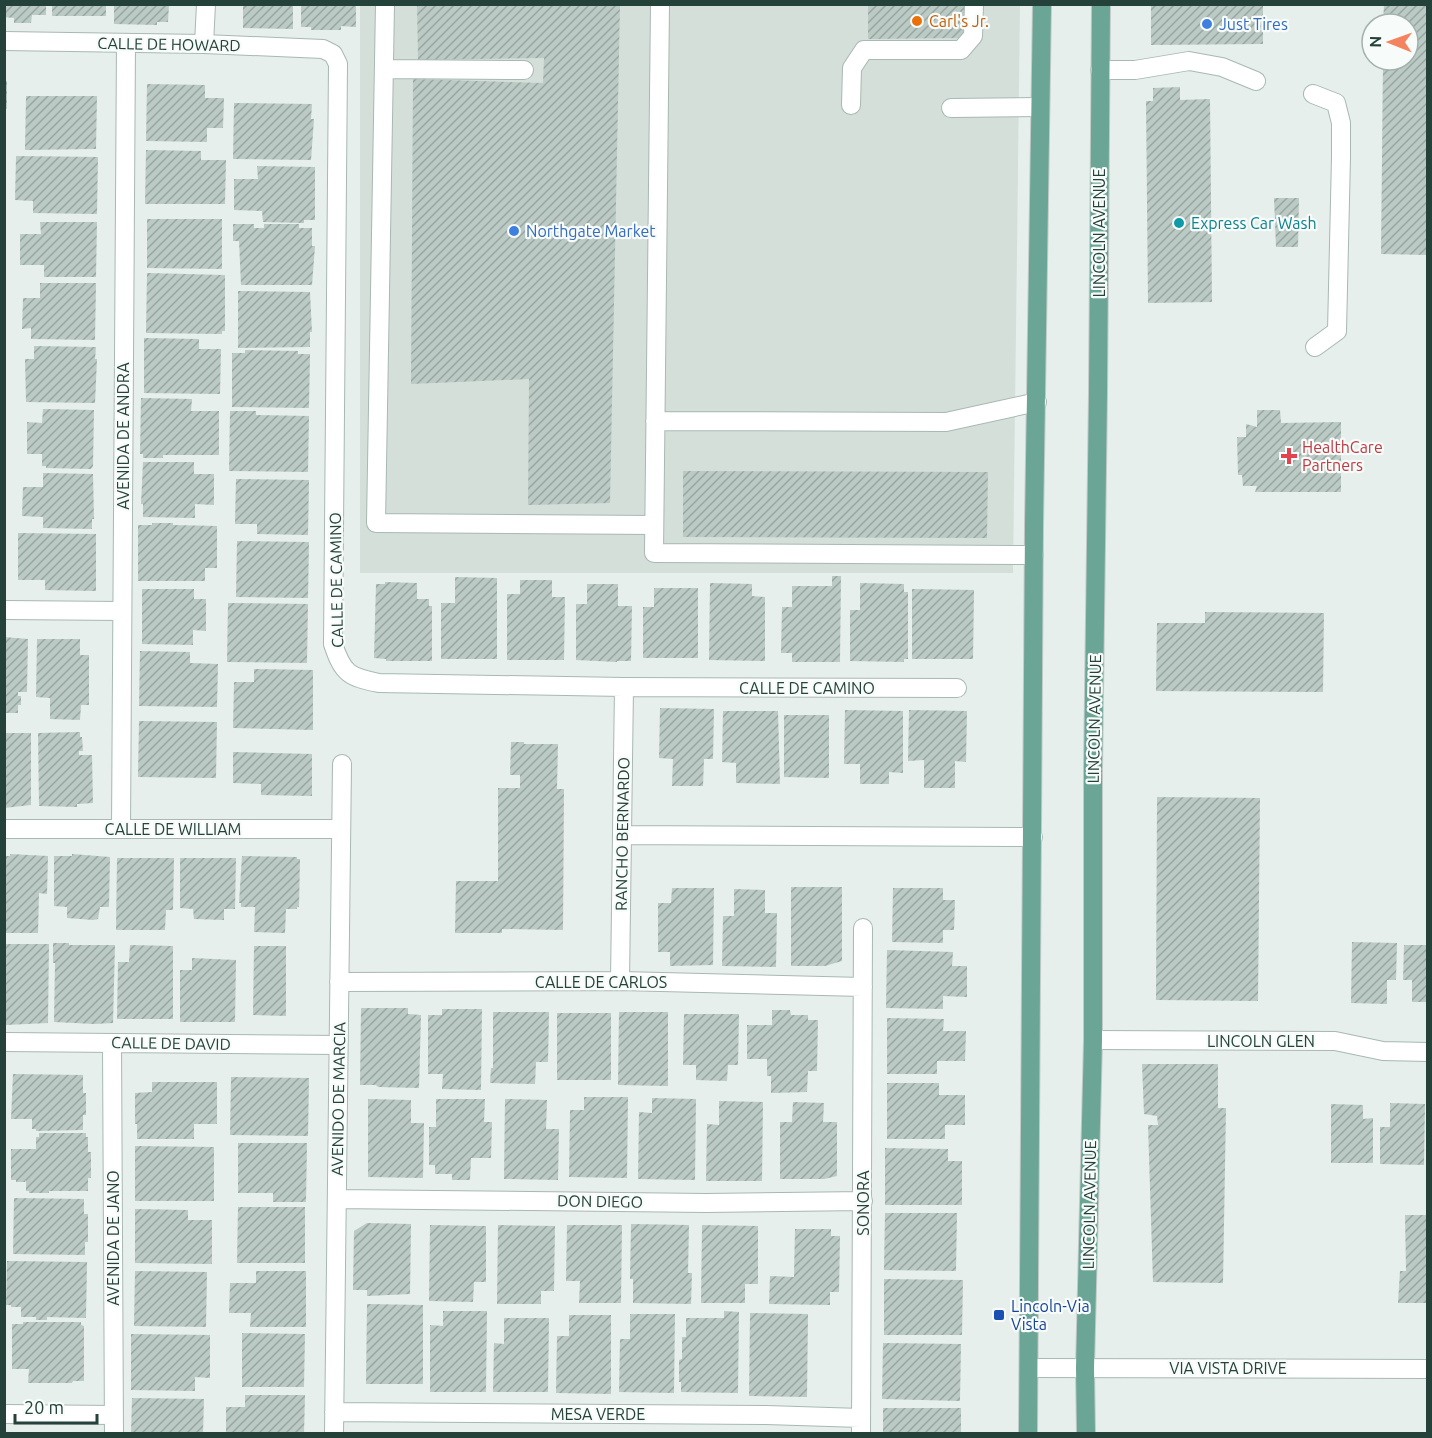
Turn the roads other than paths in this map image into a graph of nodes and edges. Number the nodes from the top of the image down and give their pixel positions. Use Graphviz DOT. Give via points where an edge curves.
graph roads {
  1 [pos="206,4"];
  2 [pos="385,4"];
  3 [pos="660,4"];
  4 [pos="974,4"];
  5 [pos="1042,4"];
  6 [pos="1101,4"];
  7 [pos="4,41"];
  8 [pos="126,43"];
  9 [pos="204,44"];
  10 [pos="333,54"];
  11 [pos="384,69"];
  12 [pos="524,70"];
  13 [pos="1100,70"];
  14 [pos="1256,81"];
  15 [pos="1312,94"];
  16 [pos="851,105"];
  17 [pos="1040,107"];
  18 [pos="951,108"];
  19 [pos="1315,347"];
  20 [pos="1037,402"];
  21 [pos="655,421"];
  22 [pos="654,525"];
  23 [pos="1034,555"];
  24 [pos="4,610"];
  25 [pos="122,611"];
  26 [pos="624,687"];
  27 [pos="957,688"];
  28 [pos="342,764"];
  29 [pos="4,829"];
  30 [pos="121,829"];
  31 [pos="341,829"];
  32 [pos="622,835"];
  33 [pos="1033,837"];
  34 [pos="863,928"];
  35 [pos="620,981"];
  36 [pos="339,982"];
  37 [pos="863,987"];
  38 [pos="1093,1040"];
  39 [pos="4,1042"];
  40 [pos="112,1043"];
  41 [pos="338,1045"];
  42 [pos="1428,1052"];
  43 [pos="337,1199"];
  44 [pos="863,1201"];
  45 [pos="1029,1368"];
  46 [pos="1085,1368"];
  47 [pos="1428,1369"];
  48 [pos="334,1412"];
  49 [pos="4,1414"];
  50 [pos="114,1415"];
  51 [pos="861,1426"];
  52 [pos="114,1434"];
  53 [pos="334,1434"];
  54 [pos="1028,1434"];
  55 [pos="1086,1434"];
  1 -- 9 [label="street"];
  2 -- 11 [label="street"];
  3 -- 21 [label="street"];
  4 -- 16 [label="street" via="973,36 961,50 864,50 852,68"];
  5 -- 17 [label="main road"];
  6 -- 13 [label="main road, LINCOLN AVENUE"];
  7 -- 8 [label="street, CALLE DE HOWARD"];
  8 -- 9 [label="street, CALLE DE HOWARD"];
  8 -- 25 [label="street, AVENIDA DE ANDRA"];
  9 -- 10 [label="street, CALLE DE HOWARD" via="323,49"];
  10 -- 26 [label="street, CALLE DE CAMINO" via="338,64 333,644 340,664 357,679 379,683"];
  11 -- 12 [label="street"];
  11 -- 22 [label="street" via="376,523"];
  13 -- 14 [label="street" via="1135,70 1189,61 1222,67"];
  13 -- 38 [label="main road, LINCOLN AVENUE"];
  15 -- 19 [label="street" via="1336,103 1341,123 1337,331"];
  17 -- 18 [label="street"];
  17 -- 20 [label="main road"];
  20 -- 21 [label="street" via="946,422"];
  20 -- 23 [label="main road"];
  21 -- 22 [label="street"];
  22 -- 23 [label="street" via="654,553"];
  23 -- 33 [label="main road"];
  24 -- 25 [label="street"];
  25 -- 30 [label="street, AVENIDA DE ANDRA"];
  26 -- 27 [label="street, CALLE DE CAMINO"];
  26 -- 32 [label="street, RANCHO BERNARDO"];
  28 -- 31 [label="street, AVENIDO DE MARCIA"];
  29 -- 30 [label="street, CALLE DE WILLIAM"];
  30 -- 31 [label="street, CALLE DE WILLIAM"];
  31 -- 36 [label="street, AVENIDO DE MARCIA"];
  32 -- 33 [label="street"];
  32 -- 35 [label="street, RANCHO BERNARDO"];
  33 -- 45 [label="main road"];
  34 -- 37 [label="street, SONORA"];
  35 -- 36 [label="street, CALLE DE CARLOS"];
  35 -- 37 [label="street, CALLE DE CARLOS"];
  36 -- 41 [label="street, AVENIDO DE MARCIA"];
  37 -- 44 [label="street, SONORA"];
  38 -- 42 [label="street, LINCOLN GLEN" via="1335,1041 1383,1051"];
  38 -- 46 [label="main road, LINCOLN AVENUE"];
  39 -- 40 [label="street, CALLE DE DAVID"];
  40 -- 41 [label="street, CALLE DE DAVID"];
  40 -- 50 [label="street, AVENIDA DE JANO"];
  41 -- 43 [label="street, AVENIDO DE MARCIA"];
  43 -- 44 [label="street, DON DIEGO"];
  43 -- 48 [label="street, AVENIDO DE MARCIA"];
  44 -- 51 [label="street, SONORA"];
  45 -- 46 [label="street, VIA VISTA DRIVE"];
  45 -- 54 [label="main road"];
  46 -- 47 [label="street, VIA VISTA DRIVE"];
  46 -- 55 [label="main road, LINCOLN AVENUE"];
  48 -- 51 [label="street, MESA VERDE" via="766,1415"];
  48 -- 53 [label="street, AVENIDO DE MARCIA"];
  49 -- 50 [label="street"];
  50 -- 52 [label="street, AVENIDA DE JANO"];
}
